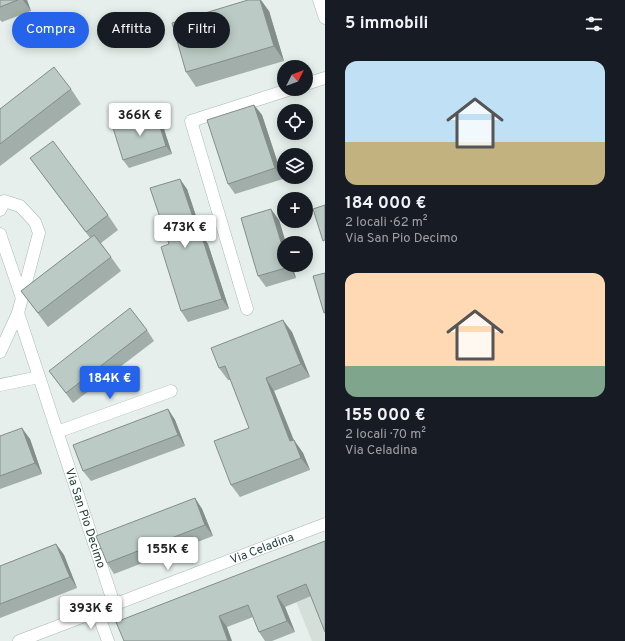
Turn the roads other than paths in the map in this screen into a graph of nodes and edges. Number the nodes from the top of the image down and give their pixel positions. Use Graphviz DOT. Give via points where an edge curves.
graph roads {
  1 [pos="319,0"];
  2 [pos="325,18"];
  3 [pos="325,78"];
  4 [pos="313,82"];
  5 [pos="277,93"];
  6 [pos="0,210"];
  7 [pos="0,234"];
  8 [pos="22,298"];
  9 [pos="247,309"];
  10 [pos="18,313"];
  11 [pos="0,352"];
  12 [pos="39,377"];
  13 [pos="0,385"];
  14 [pos="171,391"];
  15 [pos="57,432"];
  16 [pos="325,524"];
  17 [pos="114,604"];
  18 [pos="97,611"];
  19 [pos="19,641"];
  20 [pos="108,641"];
  1 -- 2 [label="street"];
  3 -- 4 [label="street"];
  5 -- 9 [label="street" via="191,120"];
  6 -- 8 [label="street" via="4,201 20,206 34,222 39,233"];
  7 -- 8 [label="street"];
  8 -- 10 [label="street"];
  10 -- 11 [label="street"];
  10 -- 12 [label="street, Via San Pio Decimo"];
  12 -- 13 [label="street"];
  12 -- 15 [label="street, Via San Pio Decimo"];
  14 -- 15 [label="street"];
  15 -- 17 [label="street, Via San Pio Decimo"];
  16 -- 17 [label="street, Via Celadina"];
  17 -- 18 [label="street, Via Celadina"];
  18 -- 19 [label="street, Via Celadina"];
  18 -- 20 [label="street"];
}
